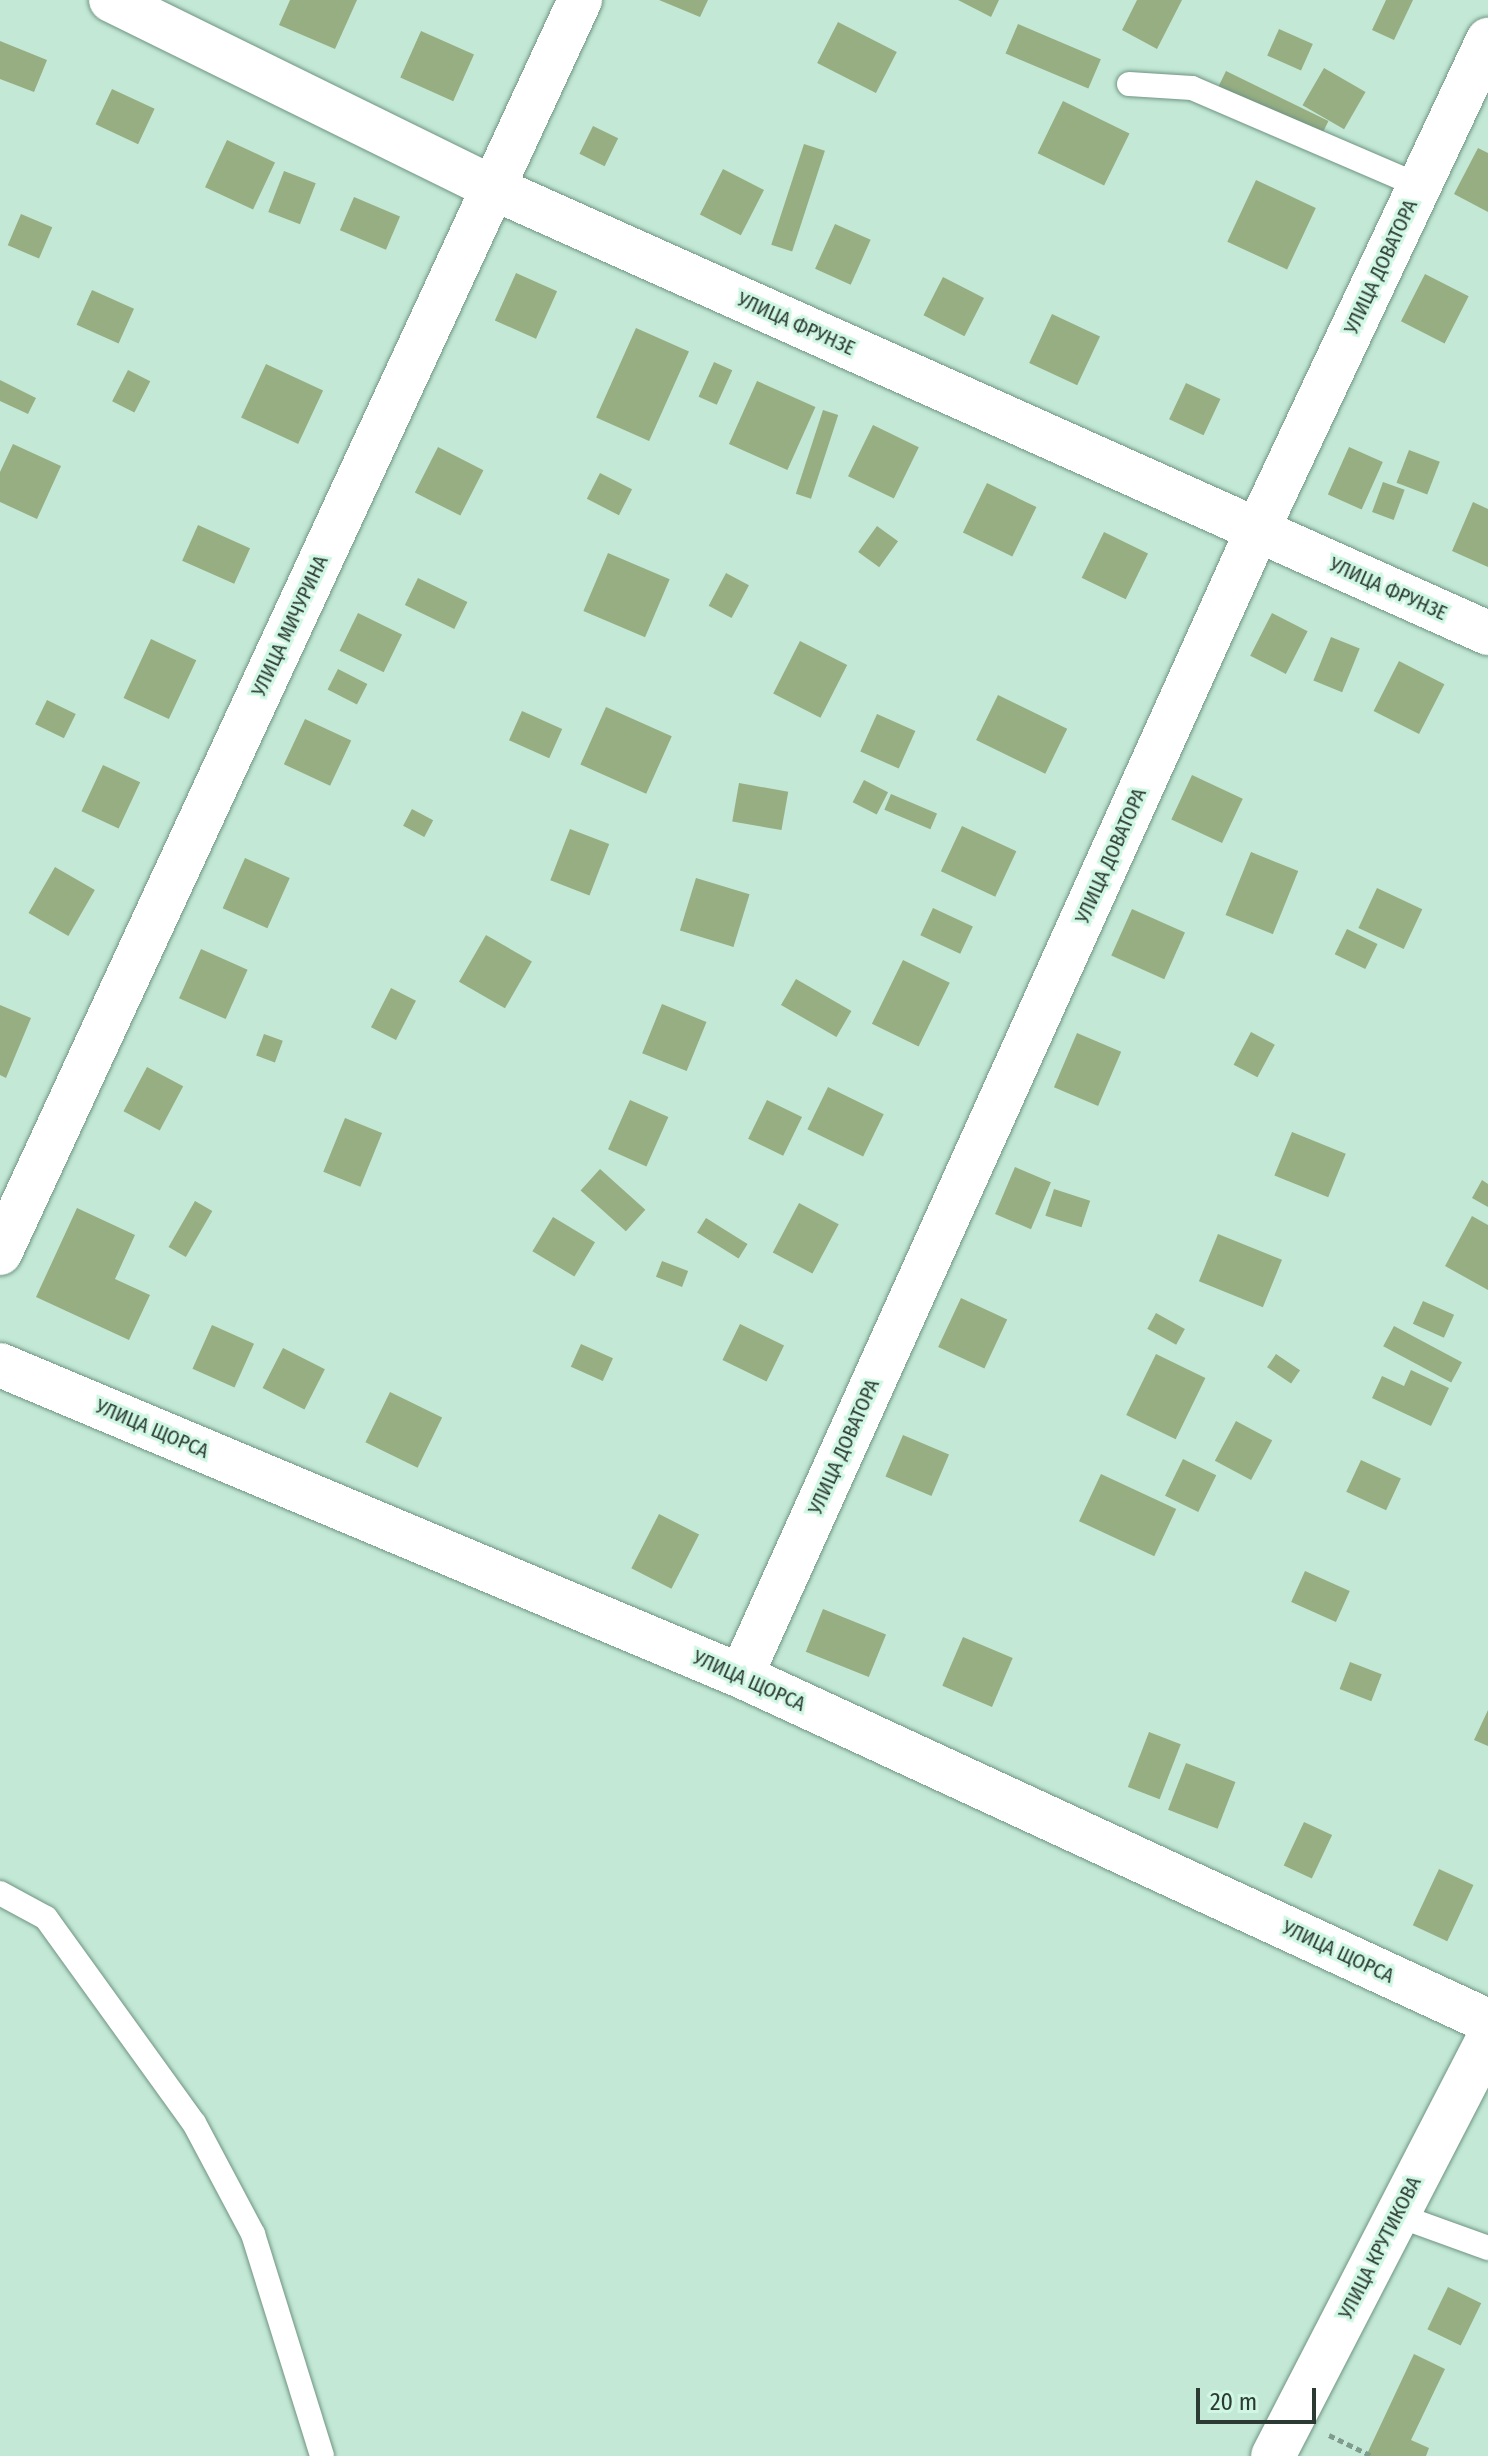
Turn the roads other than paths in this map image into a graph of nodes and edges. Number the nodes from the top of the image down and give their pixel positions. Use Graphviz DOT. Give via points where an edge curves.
graph roads {
  1 [pos="111,0"];
  2 [pos="580,0"];
  3 [pos="1488,40"];
  4 [pos="1129,84"];
  5 [pos="1420,186"];
  6 [pos="493,188"];
  7 [pos="1257,531"];
  8 [pos="1488,633"];
  9 [pos="0,1253"];
  10 [pos="0,1365"];
  11 [pos="741,1676"];
  12 [pos="0,1893"];
  13 [pos="1488,2021"];
  14 [pos="1488,2040"];
  15 [pos="1397,2215"];
  16 [pos="1488,2248"];
  17 [pos="322,2456"];
  18 [pos="1273,2456"];
  1 -- 6 [label="street, УЛИЦА ФРУНЗЕ"];
  2 -- 6 [label="street, УЛИЦА МИЧУРИНА"];
  3 -- 5 [label="street, УЛИЦА ДОВАТОРА"];
  4 -- 5 [label="lane" via="1192,88"];
  5 -- 7 [label="street, УЛИЦА ДОВАТОРА"];
  6 -- 7 [label="street, УЛИЦА ФРУНЗЕ"];
  6 -- 9 [label="street, УЛИЦА МИЧУРИНА"];
  7 -- 8 [label="street, УЛИЦА ФРУНЗЕ"];
  7 -- 11 [label="street, УЛИЦА ДОВАТОРА"];
  10 -- 11 [label="street, УЛИЦА ЩОРСА"];
  11 -- 13 [label="street, УЛИЦА ЩОРСА"];
  12 -- 17 [label="lane" via="46,1918 194,2123 253,2234"];
  14 -- 15 [label="street, УЛИЦА КРУТИКОВА"];
  15 -- 16 [label="lane"];
  15 -- 18 [label="street, УЛИЦА КРУТИКОВА"];
}
